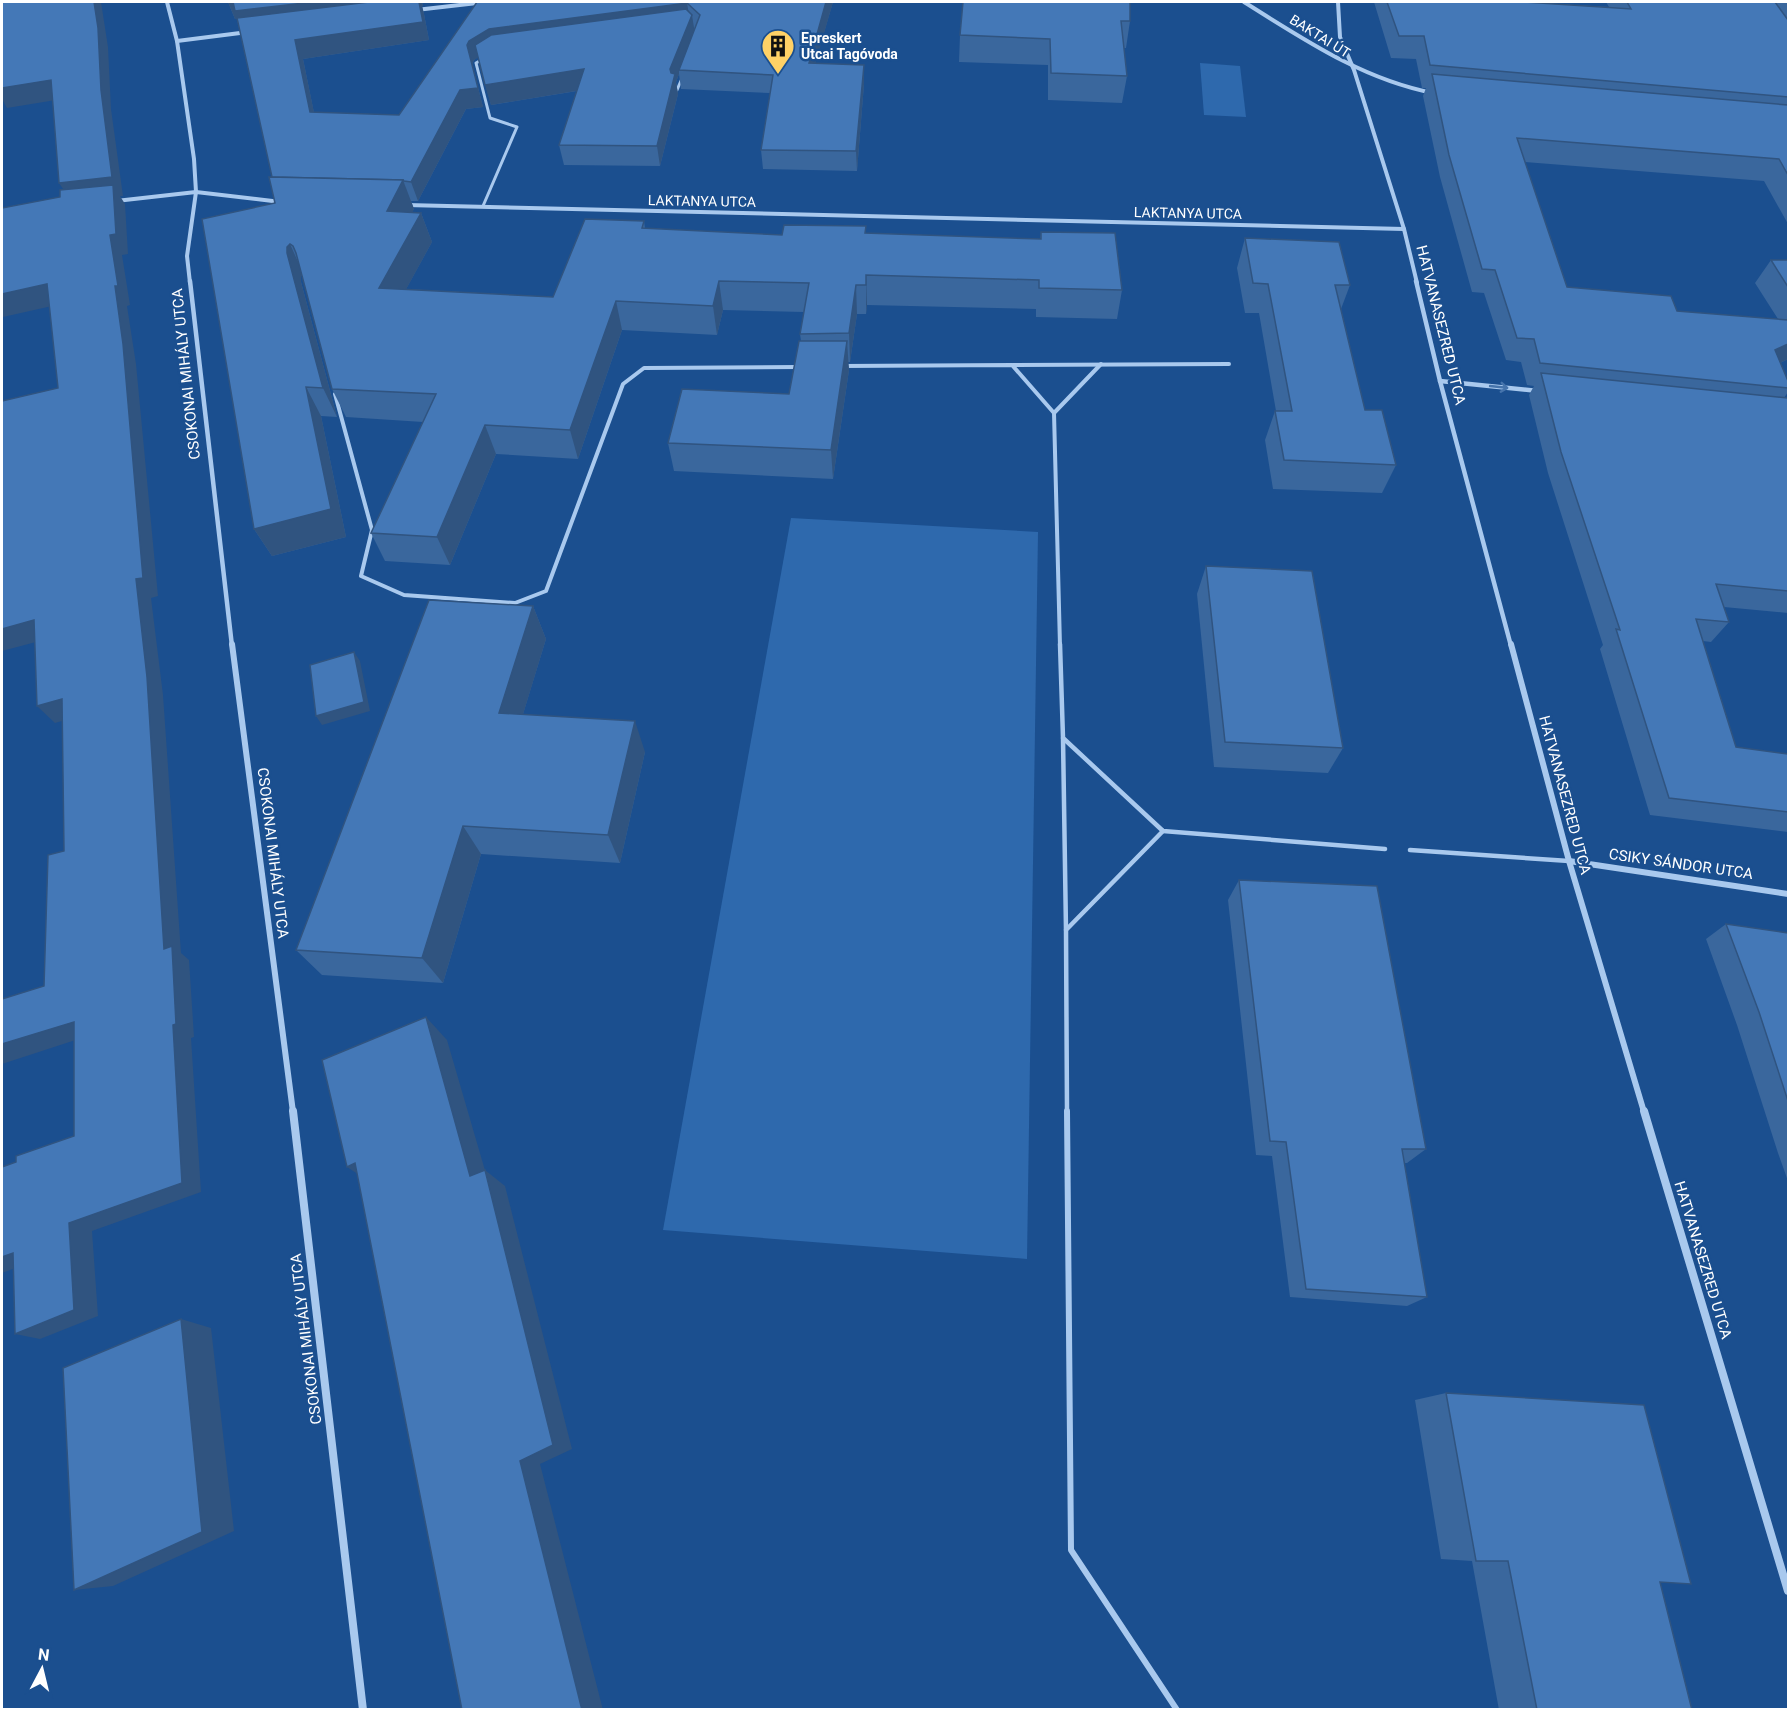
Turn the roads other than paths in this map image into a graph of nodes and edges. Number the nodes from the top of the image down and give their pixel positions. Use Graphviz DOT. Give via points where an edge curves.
graph roads {
  1 [pos="167,2"];
  2 [pos="486,2"];
  3 [pos="1244,2"];
  4 [pos="1338,2"];
  5 [pos="414,11"];
  6 [pos="248,32"];
  7 [pos="177,41"];
  8 [pos="486,57"];
  9 [pos="1354,70"];
  10 [pos="685,71"];
  11 [pos="677,90"];
  12 [pos="1441,94"];
  13 [pos="196,192"];
  14 [pos="105,202"];
  15 [pos="282,202"];
  16 [pos="400,204"];
  17 [pos="483,206"];
  18 [pos="1404,229"];
  19 [pos="1101,364"];
  20 [pos="1229,364"];
  21 [pos="1012,365"];
  22 [pos="834,366"];
  23 [pos="799,367"];
  24 [pos="1440,381"];
  25 [pos="335,392"];
  26 [pos="1545,392"];
  27 [pos="1054,413"];
  28 [pos="1063,738"];
  29 [pos="1162,831"];
  30 [pos="1385,849"];
  31 [pos="1410,850"];
  32 [pos="1569,861"];
  33 [pos="1788,894"];
  34 [pos="1066,930"];
  35 [pos="1788,1590"];
  36 [pos="363,1710"];
  37 [pos="1177,1710"];
  1 -- 7 [label="street, CSOKONAI MIHÁLY UTCA"];
  2 -- 5 [label="street"];
  3 -- 9 [label="street, BAKTAI ÚT"];
  4 -- 9 [label="street, HATVANASEZRED UTCA" via="1340,37"];
  6 -- 7 [label="street"];
  7 -- 13 [label="street, CSOKONAI MIHÁLY UTCA"];
  8 -- 17 [label="lane" via="476,63 490,118 517,127"];
  9 -- 12 [label="street, BAKTAI ÚT" via="1409,90"];
  9 -- 18 [label="street, HATVANASEZRED UTCA"];
  10 -- 11 [label="lane"];
  13 -- 14 [label="street"];
  13 -- 15 [label="street"];
  13 -- 36 [label="street, CSOKONAI MIHÁLY UTCA" via="188,268"];
  16 -- 17 [label="street, LAKTANYA UTCA"];
  17 -- 18 [label="street, LAKTANYA UTCA"];
  18 -- 24 [label="street, HATVANASEZRED UTCA"];
  19 -- 20 [label="lane"];
  19 -- 21 [label="lane"];
  19 -- 27 [label="lane"];
  21 -- 22 [label="lane"];
  21 -- 27 [label="lane"];
  23 -- 25 [label="lane" via="644,368 623,384 546,591 515,603 404,595 361,576 372,530"];
  24 -- 26 [label="street, one-way"];
  24 -- 32 [label="street, HATVANASEZRED UTCA"];
  27 -- 28 [label="lane"];
  28 -- 29 [label="lane"];
  28 -- 34 [label="lane"];
  29 -- 30 [label="lane"];
  29 -- 34 [label="lane"];
  31 -- 32 [label="lane"];
  32 -- 33 [label="street, CSIKY SÁNDOR UTCA"];
  32 -- 35 [label="street, HATVANASEZRED UTCA"];
  34 -- 37 [label="lane" via="1071,1550"];
}
